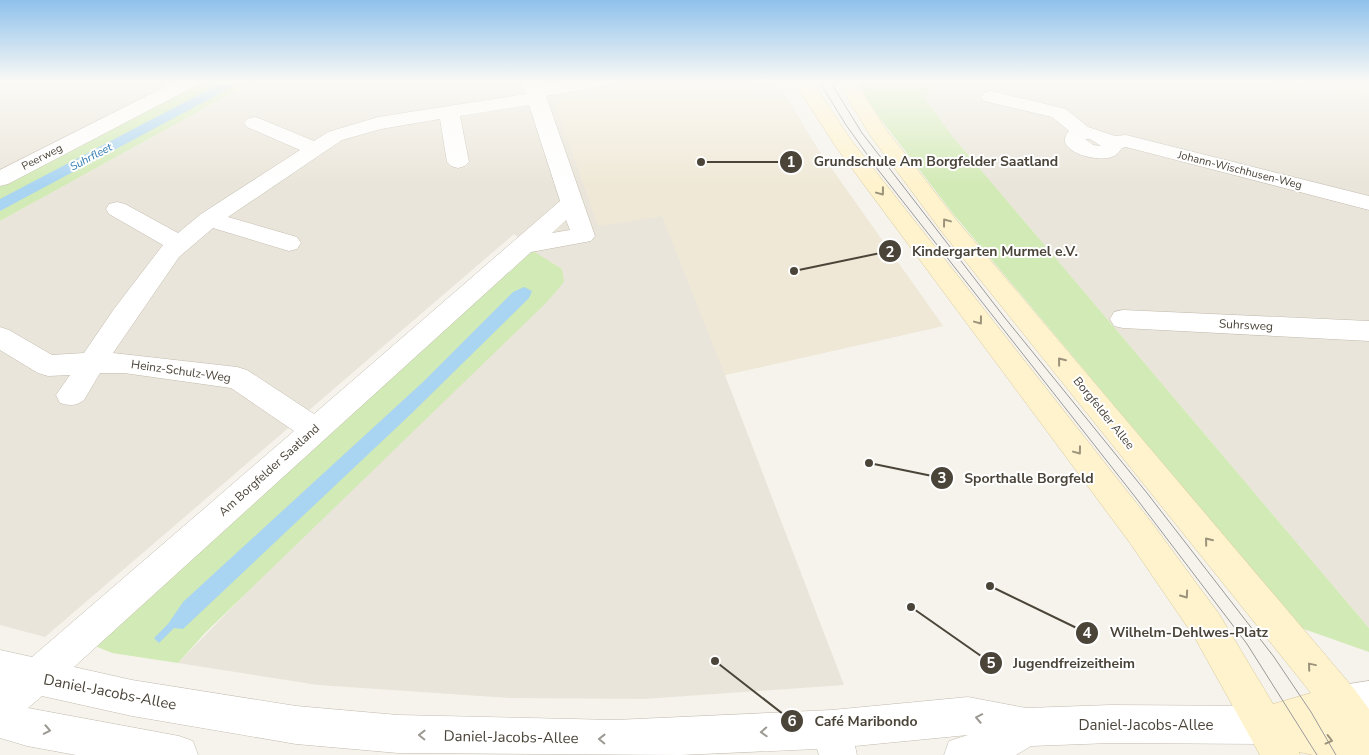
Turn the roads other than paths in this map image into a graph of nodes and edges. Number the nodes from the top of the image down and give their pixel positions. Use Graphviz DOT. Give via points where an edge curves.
graph roads {
  1 [pos="122,116"];
  2 [pos="422,116"];
  3 [pos="450,116"];
  4 [pos="543,116"];
  5 [pos="825,116"];
  6 [pos="868,116"];
  7 [pos="1064,116"];
  8 [pos="254,123"];
  9 [pos="315,149"];
  10 [pos="458,162"];
  11 [pos="0,179"];
  12 [pos="1369,203"];
  13 [pos="117,209"];
  14 [pos="209,219"];
  15 [pos="289,243"];
  16 [pos="180,244"];
  17 [pos="1123,319"];
  18 [pos="1369,332"];
  19 [pos="0,337"];
  20 [pos="92,363"];
  21 [pos="70,395"];
  22 [pos="316,429"];
  23 [pos="10,694"];
  24 [pos="1356,701"];
  25 [pos="1026,727"];
  26 [pos="1273,740"];
  27 [pos="1369,740"];
  28 [pos="835,742"];
  29 [pos="1369,749"];
  30 [pos="179,755"];
  31 [pos="963,755"];
  1 -- 11 [label="street, Peerweg"];
  2 -- 9 [label="street" via="378,123 335,136"];
  3 -- 10 [label="street"];
  4 -- 22 [label="street, Am Borgfelder Saatland" via="572,203"];
  5 -- 26 [label="main road, one-way" via="1208,626"];
  24 -- 6 [label="main road, Borgfelder Allee, one-way" via="950,227"];
  7 -- 12 [label="street, Johann-Wischhusen-Weg" via="1082,132 1095,133 1110,141 1126,141"];
  8 -- 9 [label="street"];
  9 -- 14 [label="street"];
  13 -- 16 [label="street"];
  14 -- 15 [label="street"];
  14 -- 16 [label="street"];
  16 -- 20 [label="street" via="171,251"];
  17 -- 18 [label="street, Suhrsweg"];
  19 -- 20 [label="street, Heinz-Schulz-Weg" via="48,366"];
  20 -- 21 [label="street"];
  20 -- 22 [label="street, Heinz-Schulz-Weg" via="124,363 237,378"];
  22 -- 23 [label="street, Am Borgfelder Saatland"];
  28 -- 23 [label="street, Daniel-Jacobs-Allee, one-way" via="398,734 286,723 132,698"];
  23 -- 30 [label="street, one-way" via="28,727"];
  24 -- 26 [label="main road"];
  24 -- 27 [label="main road, Borgfelder Allee"];
  25 -- 26 [label="street, Daniel-Jacobs-Allee" via="1111,724"];
  25 -- 28 [label="street, Daniel-Jacobs-Allee, one-way" via="968,716"];
  25 -- 31 [label="street, Daniel-Jacobs-Allee" via="989,750"];
  26 -- 29 [label="main road, one-way"];
}
